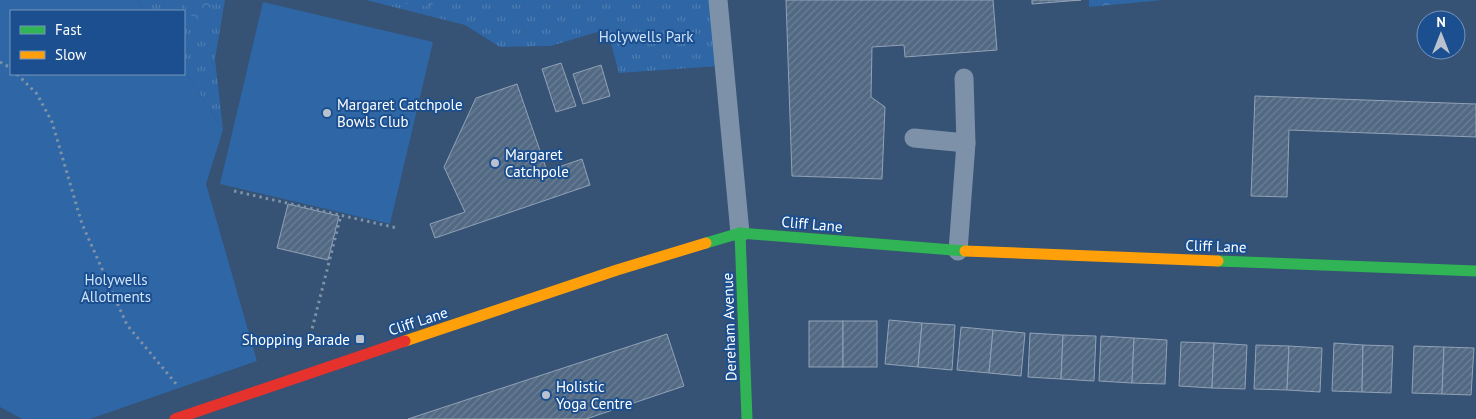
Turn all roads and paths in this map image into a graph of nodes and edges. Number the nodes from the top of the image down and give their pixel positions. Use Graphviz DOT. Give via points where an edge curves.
graph roads {
  1 [pos="718,0"];
  2 [pos="18,75"];
  3 [pos="964,78"];
  4 [pos="914,138"];
  5 [pos="966,143"];
  6 [pos="234,191"];
  7 [pos="341,215"];
  8 [pos="396,228"];
  9 [pos="740,233"];
  10 [pos="958,250"];
  11 [pos="1476,271"];
  12 [pos="301,375"];
  13 [pos="196,412"];
  14 [pos="175,419"];
  15 [pos="747,419"];
  1 -- 9 [label="lane"];
  2 -- 13 [label="path" via="37,94 52,122 82,224 127,325 161,363"];
  3 -- 5 [label="lane"];
  4 -- 5 [label="lane"];
  5 -- 10 [label="lane"];
  6 -- 7 [label="path"];
  7 -- 8 [label="path"];
  7 -- 12 [label="path"];
  9 -- 10 [label="street, Cliff Lane"];
  9 -- 12 [label="street, Cliff Lane" via="617,270"];
  9 -- 15 [label="street, Dereham Avenue"];
  10 -- 11 [label="street, Cliff Lane"];
  12 -- 13 [label="street, Cliff Lane"];
  13 -- 14 [label="street, Cliff Lane"];
}
